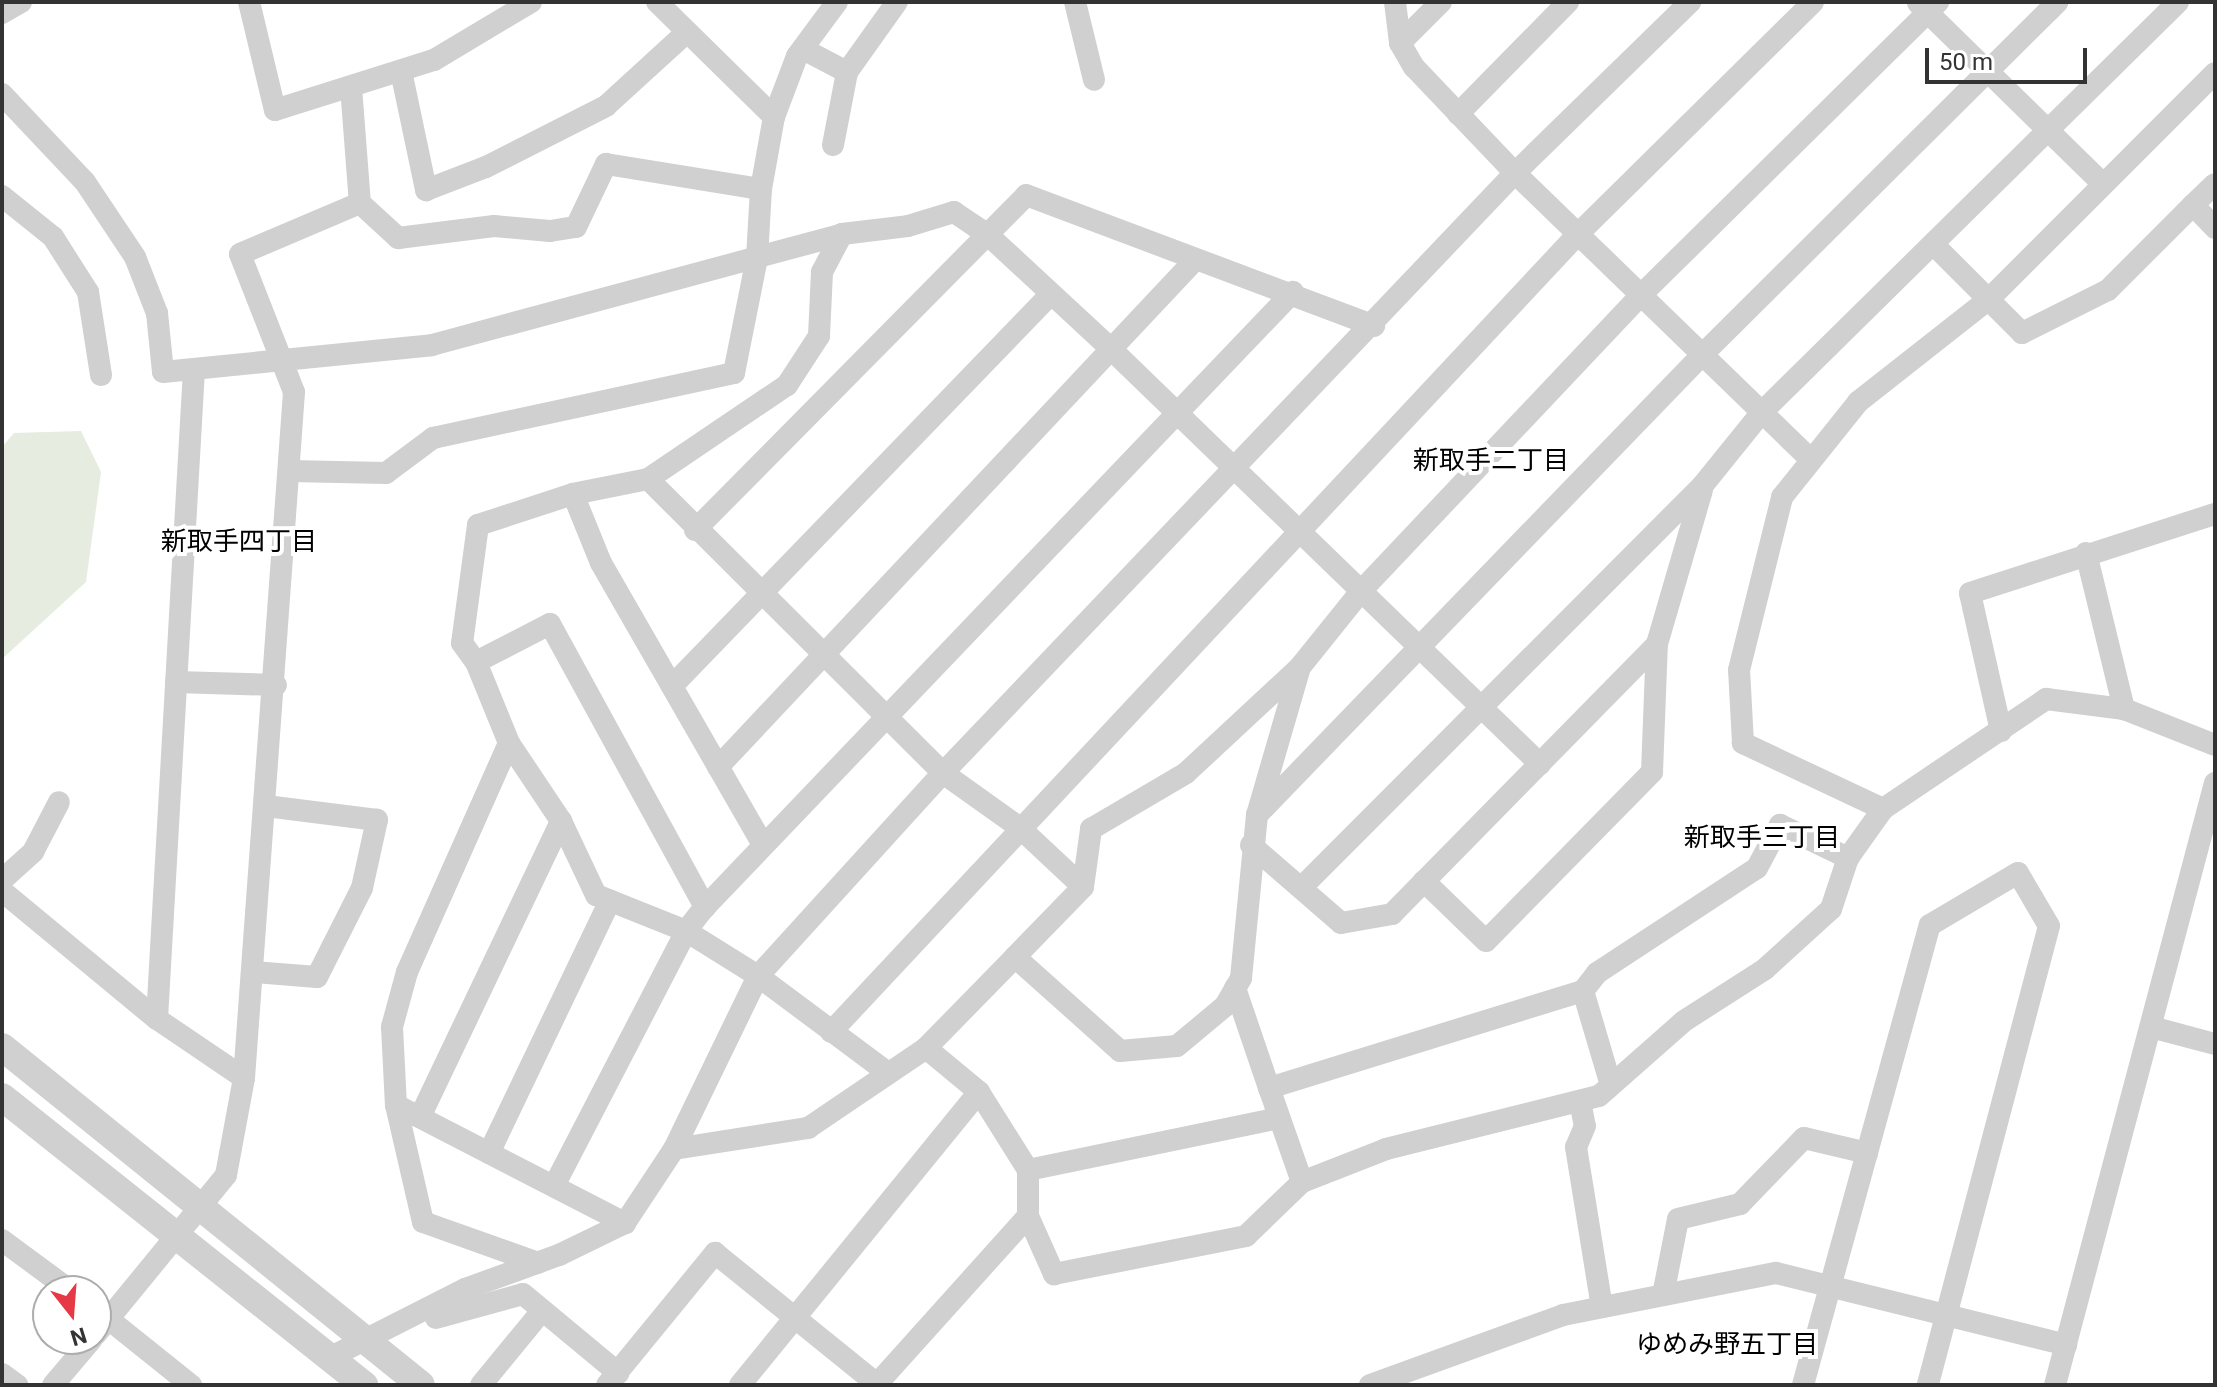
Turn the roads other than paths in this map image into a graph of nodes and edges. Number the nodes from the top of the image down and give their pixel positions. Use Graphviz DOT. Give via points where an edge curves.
graph roads {
  1 [pos="21,2"];
  2 [pos="249,2"];
  3 [pos="531,2"];
  4 [pos="657,2"];
  5 [pos="837,2"];
  6 [pos="897,2"];
  7 [pos="1075,2"];
  8 [pos="1395,2"];
  9 [pos="1441,2"];
  10 [pos="1568,2"];
  11 [pos="1690,2"];
  12 [pos="1813,2"];
  13 [pos="2057,2"];
  14 [pos="2178,2"];
  15 [pos="1928,6"];
  16 [pos="2,13"];
  17 [pos="686,33"];
  18 [pos="1400,43"];
  19 [pos="803,49"];
  20 [pos="401,71"];
  21 [pos="1988,71"];
  22 [pos="847,72"];
  23 [pos="2215,73"];
  24 [pos="1094,80"];
  25 [pos="351,87"];
  26 [pos="2,94"];
  27 [pos="1458,114"];
  28 [pos="774,117"];
  29 [pos="2047,131"];
  30 [pos="833,145"];
  31 [pos="1515,173"];
  32 [pos="2103,184"];
  33 [pos="2215,184"];
  34 [pos="761,189"];
  35 [pos="2,196"];
  36 [pos="360,203"];
  37 [pos="2193,205"];
  38 [pos="2215,228"];
  39 [pos="842,234"];
  40 [pos="987,234"];
  41 [pos="1578,234"];
  42 [pos="1935,246"];
  43 [pos="757,258"];
  44 [pos="1195,260"];
  45 [pos="1293,292"];
  46 [pos="1642,294"];
  47 [pos="1050,295"];
  48 [pos="1990,298"];
  49 [pos="1374,326"];
  50 [pos="1111,349"];
  51 [pos="1704,353"];
  52 [pos="282,362"];
  53 [pos="194,370"];
  54 [pos="101,375"];
  55 [pos="1174,411"];
  56 [pos="1762,412"];
  57 [pos="1809,458"];
  58 [pos="1235,470"];
  59 [pos="289,471"];
  60 [pos="648,479"];
  61 [pos="1703,485"];
  62 [pos="573,494"];
  63 [pos="2215,514"];
  64 [pos="695,530"];
  65 [pos="1301,535"];
  66 [pos="2086,553"];
  67 [pos="1362,590"];
  68 [pos="759,595"];
  69 [pos="1657,644"];
  70 [pos="1422,645"];
  71 [pos="823,655"];
  72 [pos="476,662"];
  73 [pos="1300,667"];
  74 [pos="176,682"];
  75 [pos="276,685"];
  76 [pos="672,686"];
  77 [pos="1485,706"];
  78 [pos="2124,709"];
  79 [pos="886,717"];
  80 [pos="2001,731"];
  81 [pos="509,743"];
  82 [pos="2215,745"];
  83 [pos="1540,764"];
  84 [pos="718,767"];
  85 [pos="943,773"];
  86 [pos="2215,783"];
  87 [pos="59,802"];
  88 [pos="266,806"];
  89 [pos="1883,809"];
  90 [pos="1257,815"];
  91 [pos="561,821"];
  92 [pos="1020,828"];
  93 [pos="763,845"];
  94 [pos="1251,845"];
  95 [pos="1848,858"];
  96 [pos="2,880"];
  97 [pos="1424,881"];
  98 [pos="1083,887"];
  99 [pos="1301,888"];
  100 [pos="2,891"];
  101 [pos="610,900"];
  102 [pos="705,907"];
  103 [pos="686,931"];
  104 [pos="1015,957"];
  105 [pos="253,972"];
  106 [pos="758,976"];
  107 [pos="1235,988"];
  108 [pos="1583,991"];
  109 [pos="157,1019"];
  110 [pos="2151,1027"];
  111 [pos="831,1032"];
  112 [pos="2215,1044"];
  113 [pos="2,1047"];
  114 [pos="926,1048"];
  115 [pos="888,1073"];
  116 [pos="244,1078"];
  117 [pos="1610,1082"];
  118 [pos="1269,1088"];
  119 [pos="979,1092"];
  120 [pos="2,1097"];
  121 [pos="1580,1101"];
  122 [pos="396,1105"];
  123 [pos="420,1117"];
  124 [pos="1279,1118"];
  125 [pos="674,1149"];
  126 [pos="489,1153"];
  127 [pos="1867,1153"];
  128 [pos="1028,1170"];
  129 [pos="1302,1182"];
  130 [pos="554,1186"];
  131 [pos="198,1207"];
  132 [pos="1028,1216"];
  133 [pos="625,1223"];
  134 [pos="175,1235"];
  135 [pos="2,1240"];
  136 [pos="538,1263"];
  137 [pos="49,1275"];
  138 [pos="1830,1286"];
  139 [pos="1663,1295"];
  140 [pos="112,1307"];
  141 [pos="1602,1307"];
  142 [pos="541,1312"];
  143 [pos="1947,1315"];
  144 [pos="797,1316"];
  145 [pos="436,1318"];
  146 [pos="112,1329"];
  147 [pos="364,1339"];
  148 [pos="2066,1345"];
  149 [pos="78,1355"];
  150 [pos="329,1358"];
  151 [pos="2,1374"];
  152 [pos="612,1379"];
  153 [pos="17,1385"];
  154 [pos="53,1385"];
  155 [pos="191,1385"];
  156 [pos="364,1385"];
  157 [pos="421,1385"];
  158 [pos="481,1385"];
  159 [pos="740,1385"];
  160 [pos="877,1385"];
  161 [pos="1370,1385"];
  162 [pos="1803,1385"];
  163 [pos="1928,1385"];
  164 [pos="2055,1385"];
  1 -- 16 [label="street"];
  2 -- 25 [label="street" via="275,110"];
  3 -- 20 [label="street" via="482,35"];
  4 -- 17 [label="street"];
  5 -- 19 [label="street"];
  6 -- 22 [label="street"];
  7 -- 24 [label="street"];
  8 -- 18 [label="street"];
  9 -- 18 [label="street"];
  10 -- 27 [label="street"];
  11 -- 31 [label="street"];
  12 -- 41 [label="street"];
  13 -- 21 [label="street"];
  14 -- 29 [label="street"];
  15 -- 21 [label="street"];
  15 -- 46 [label="street"];
  17 -- 20 [label="street" via="606,106 498,162 426,190"];
  17 -- 28 [label="street"];
  18 -- 27 [label="street"];
  19 -- 22 [label="street"];
  19 -- 28 [label="street"];
  20 -- 25 [label="street"];
  21 -- 29 [label="street"];
  21 -- 51 [label="street"];
  22 -- 30 [label="street"];
  23 -- 32 [label="street"];
  25 -- 36 [label="street"];
  26 -- 53 [label="street" via="85,182 135,257 157,313 163,372"];
  27 -- 31 [label="street"];
  28 -- 34 [label="street"];
  29 -- 32 [label="street"];
  29 -- 42 [label="street"];
  31 -- 41 [label="street"];
  31 -- 49 [label="street"];
  32 -- 48 [label="street"];
  33 -- 37 [label="street"];
  34 -- 36 [label="street" via="606,164 576,227 550,231 494,226 398,238"];
  34 -- 43 [label="street"];
  35 -- 54 [label="street" via="53,237 88,292"];
  36 -- 52 [label="street" via="240,254"];
  37 -- 38 [label="street"];
  37 -- 48 [label="street" via="2108,290 2022,333"];
  39 -- 40 [label="street" via="908,226 954,212"];
  39 -- 43 [label="street"];
  39 -- 60 [label="street" via="822,272 819,336 787,385"];
  40 -- 44 [label="street" via="1026,195"];
  40 -- 47 [label="street"];
  40 -- 64 [label="street"];
  41 -- 46 [label="street"];
  41 -- 65 [label="street"];
  42 -- 48 [label="street"];
  42 -- 56 [label="street"];
  43 -- 52 [label="street" via="432,345"];
  43 -- 59 [label="street" via="734,373 433,438 386,473"];
  44 -- 45 [label="street"];
  44 -- 50 [label="street"];
  45 -- 49 [label="street"];
  45 -- 55 [label="street"];
  46 -- 51 [label="street"];
  46 -- 67 [label="street"];
  47 -- 50 [label="street"];
  47 -- 68 [label="street"];
  48 -- 57 [label="street" via="1858,402"];
  49 -- 58 [label="street"];
  50 -- 55 [label="street"];
  50 -- 71 [label="street"];
  51 -- 56 [label="street"];
  51 -- 70 [label="street"];
  52 -- 53 [label="street"];
  52 -- 59 [label="street" via="294,392"];
  53 -- 74 [label="street"];
  55 -- 58 [label="street"];
  55 -- 79 [label="street"];
  56 -- 57 [label="street"];
  56 -- 61 [label="street"];
  57 -- 89 [label="street" via="1782,497 1739,670 1743,743"];
  58 -- 65 [label="street"];
  58 -- 85 [label="street"];
  59 -- 75 [label="street"];
  60 -- 62 [label="street"];
  60 -- 64 [label="street"];
  61 -- 69 [label="street"];
  61 -- 77 [label="street"];
  62 -- 72 [label="street" via="478,525 462,643"];
  62 -- 76 [label="street" via="601,563"];
  63 -- 66 [label="street"];
  64 -- 68 [label="street"];
  65 -- 67 [label="street"];
  65 -- 92 [label="street"];
  66 -- 78 [label="street"];
  66 -- 80 [label="street" via="1970,593"];
  67 -- 70 [label="street"];
  67 -- 73 [label="street"];
  68 -- 71 [label="street"];
  68 -- 76 [label="street"];
  69 -- 83 [label="street"];
  69 -- 97 [label="street" via="1652,772 1486,941"];
  70 -- 77 [label="street"];
  70 -- 90 [label="street"];
  71 -- 79 [label="street"];
  71 -- 84 [label="street"];
  72 -- 81 [label="street"];
  72 -- 102 [label="street" via="550,624"];
  73 -- 90 [label="street"];
  73 -- 98 [label="street" via="1186,773 1091,829"];
  74 -- 75 [label="street"];
  74 -- 109 [label="street"];
  75 -- 88 [label="street"];
  76 -- 84 [label="street"];
  77 -- 83 [label="street"];
  77 -- 99 [label="street"];
  78 -- 80 [label="street" via="2046,699"];
  78 -- 82 [label="street"];
  79 -- 85 [label="street"];
  79 -- 93 [label="street"];
  80 -- 89 [label="street"];
  81 -- 91 [label="street"];
  81 -- 122 [label="street" via="407,972 392,1027"];
  83 -- 97 [label="street"];
  84 -- 93 [label="street"];
  85 -- 92 [label="street"];
  85 -- 106 [label="street"];
  86 -- 110 [label="street"];
  87 -- 96 [label="street" via="33,852"];
  88 -- 105 [label="street"];
  88 -- 105 [label="street" via="377,820 362,888 317,977"];
  89 -- 95 [label="street"];
  90 -- 94 [label="street"];
  91 -- 101 [label="street" via="596,895"];
  91 -- 123 [label="street"];
  92 -- 98 [label="street"];
  92 -- 111 [label="street"];
  93 -- 102 [label="street"];
  94 -- 99 [label="street"];
  94 -- 107 [label="street" via="1241,978"];
  95 -- 108 [label="street" via="1780,825 1757,868 1597,973"];
  95 -- 117 [label="street" via="1831,909 1765,969 1684,1021"];
  97 -- 99 [label="street" via="1392,914 1341,923"];
  98 -- 104 [label="street"];
  100 -- 109 [label="street"];
  101 -- 103 [label="street"];
  101 -- 126 [label="street"];
  102 -- 103 [label="street"];
  103 -- 106 [label="street"];
  103 -- 130 [label="street"];
  104 -- 107 [label="street" via="1120,1051 1177,1046 1225,1006"];
  104 -- 114 [label="street"];
  105 -- 116 [label="street"];
  106 -- 111 [label="street"];
  106 -- 125 [label="street"];
  107 -- 118 [label="street"];
  108 -- 117 [label="street"];
  108 -- 118 [label="street"];
  109 -- 116 [label="street"];
  110 -- 112 [label="street"];
  110 -- 148 [label="street"];
  111 -- 115 [label="street"];
  113 -- 131 [label="street"];
  114 -- 115 [label="street"];
  114 -- 119 [label="street"];
  115 -- 125 [label="street" via="808,1128"];
  116 -- 131 [label="street" via="226,1175"];
  117 -- 121 [label="street" via="1599,1096"];
  118 -- 124 [label="street"];
  119 -- 128 [label="street"];
  119 -- 144 [label="street"];
  120 -- 134 [label="street"];
  121 -- 129 [label="street" via="1386,1149"];
  121 -- 141 [label="street" via="1585,1126 1576,1147"];
  122 -- 123 [label="street"];
  122 -- 136 [label="street" via="423,1222"];
  123 -- 126 [label="street"];
  124 -- 128 [label="street"];
  124 -- 129 [label="street"];
  125 -- 133 [label="street"];
  126 -- 130 [label="street"];
  127 -- 138 [label="street"];
  127 -- 139 [label="street" via="1804,1138 1740,1204 1678,1219"];
  127 -- 143 [label="street" via="1930,925 2018,873 2049,926"];
  128 -- 132 [label="street"];
  129 -- 132 [label="street" via="1246,1236 1054,1274"];
  130 -- 133 [label="street"];
  131 -- 134 [label="street"];
  131 -- 147 [label="street"];
  132 -- 160 [label="street"];
  133 -- 136 [label="street"];
  134 -- 140 [label="street"];
  134 -- 150 [label="street"];
  135 -- 137 [label="street"];
  136 -- 147 [label="street" via="465,1289"];
  138 -- 139 [label="street" via="1776,1273"];
  138 -- 143 [label="street"];
  138 -- 162 [label="street"];
  139 -- 141 [label="street"];
  141 -- 161 [label="street" via="1563,1315"];
  142 -- 145 [label="street" via="523,1294"];
  142 -- 152 [label="street"];
  142 -- 158 [label="street"];
  143 -- 148 [label="street"];
  143 -- 163 [label="street"];
  144 -- 152 [label="street" via="715,1253"];
  144 -- 159 [label="street"];
  144 -- 160 [label="street"];
  146 -- 155 [label="street"];
  147 -- 150 [label="street"];
  147 -- 157 [label="street"];
  148 -- 164 [label="street"];
  149 -- 154 [label="street"];
  150 -- 156 [label="street"];
  151 -- 153 [label="street"];
}
